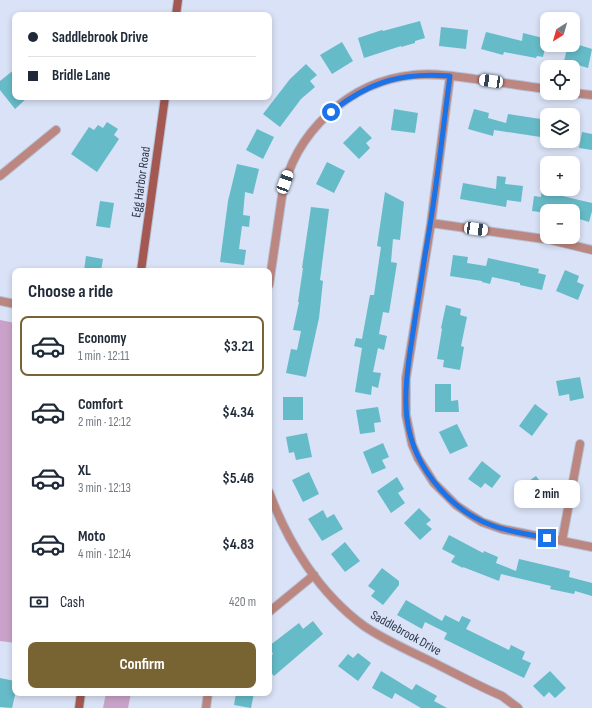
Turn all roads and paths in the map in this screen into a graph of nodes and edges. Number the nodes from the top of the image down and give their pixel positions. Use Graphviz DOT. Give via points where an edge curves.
graph roads {
  1 [pos="178,0"];
  2 [pos="176,12"];
  3 [pos="450,76"];
  4 [pos="540,88"];
  5 [pos="580,94"];
  6 [pos="592,95"];
  7 [pos="165,100"];
  8 [pos="56,130"];
  9 [pos="0,176"];
  10 [pos="431,223"];
  11 [pos="592,250"];
  12 [pos="141,268"];
  13 [pos="272,268"];
  14 [pos="0,301"];
  15 [pos="12,303"];
  16 [pos="580,444"];
  17 [pos="272,500"];
  18 [pos="562,541"];
  19 [pos="592,547"];
  20 [pos="314,576"];
  21 [pos="272,610"];
  22 [pos="81,696"];
  23 [pos="208,696"];
  24 [pos="79,708"];
  25 [pos="206,708"];
  26 [pos="518,708"];
  1 -- 2 [label="main road"];
  3 -- 4 [label="street"];
  3 -- 10 [label="street"];
  3 -- 13 [label="street" via="413,75 387,80 357,93 320,121 301,146 285,182"];
  5 -- 6 [label="street"];
  7 -- 12 [label="main road, Egg Harbor Road"];
  8 -- 9 [label="street"];
  10 -- 11 [label="street" via="551,240"];
  10 -- 18 [label="street" via="406,378 406,415 412,444 434,483 469,514 502,529"];
  14 -- 15 [label="street"];
  16 -- 18 [label="street"];
  17 -- 20 [label="street, Saddlebrook Drive" via="283,527"];
  18 -- 19 [label="street"];
  20 -- 21 [label="street"];
  20 -- 26 [label="street, Saddlebrook Drive" via="341,605 375,633 502,696"];
  22 -- 24 [label="main road"];
  23 -- 25 [label="street"];
}
